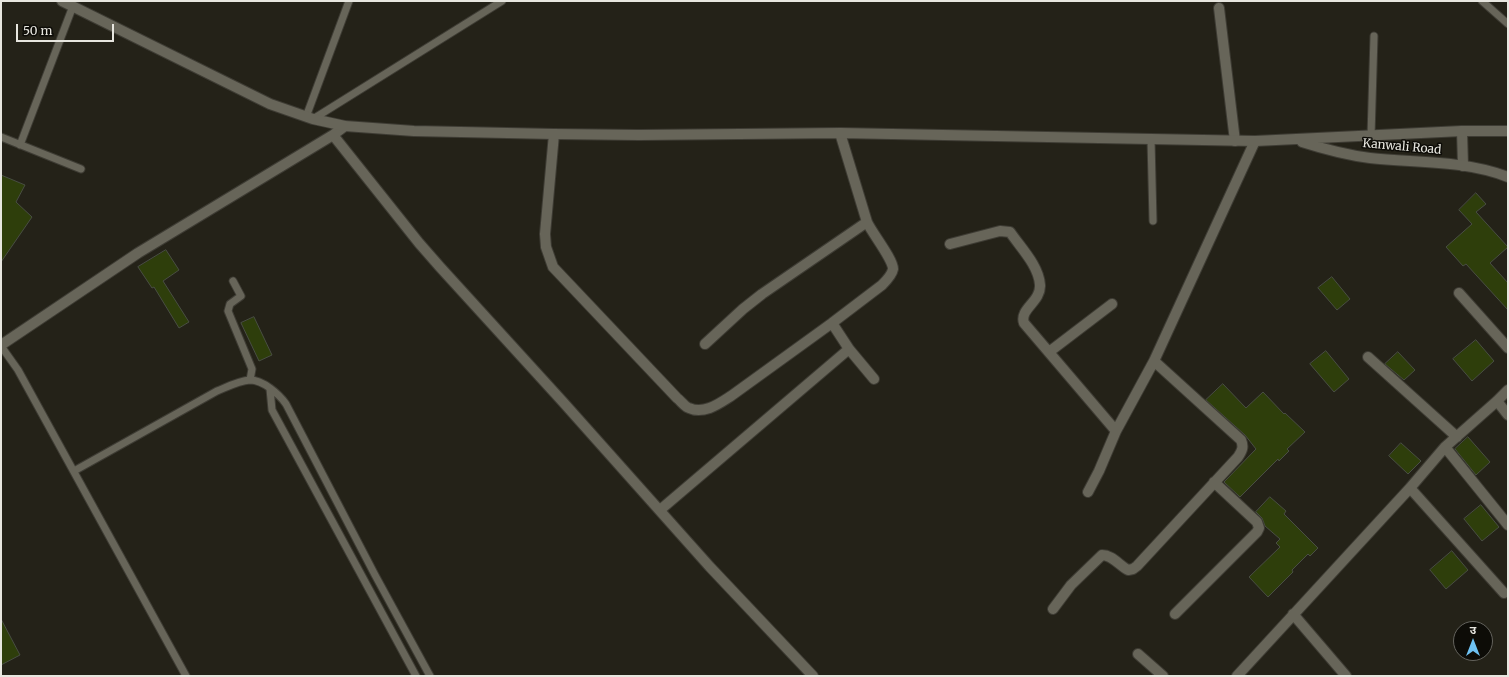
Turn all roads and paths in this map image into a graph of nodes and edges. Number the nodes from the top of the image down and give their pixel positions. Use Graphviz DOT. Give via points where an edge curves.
graph roads {
  1 [pos="62,1"];
  2 [pos="349,1"];
  3 [pos="502,1"];
  4 [pos="1482,1"];
  5 [pos="73,6"];
  6 [pos="1219,8"];
  7 [pos="1508,24"];
  8 [pos="1374,36"];
  9 [pos="309,118"];
  10 [pos="345,126"];
  11 [pos="1462,131"];
  12 [pos="1508,131"];
  13 [pos="840,132"];
  14 [pos="554,134"];
  15 [pos="333,135"];
  16 [pos="1372,136"];
  17 [pos="1,137"];
  18 [pos="1151,140"];
  19 [pos="1294,140"];
  20 [pos="1235,141"];
  21 [pos="1255,141"];
  22 [pos="20,145"];
  23 [pos="1463,166"];
  24 [pos="81,169"];
  25 [pos="1508,177"];
  26 [pos="1153,221"];
  27 [pos="867,222"];
  28 [pos="950,244"];
  29 [pos="233,281"];
  30 [pos="1458,293"];
  31 [pos="1112,304"];
  32 [pos="832,323"];
  33 [pos="705,344"];
  34 [pos="1,345"];
  35 [pos="1508,348"];
  36 [pos="849,349"];
  37 [pos="1049,352"];
  38 [pos="1368,357"];
  39 [pos="1154,361"];
  40 [pos="874,379"];
  41 [pos="250,380"];
  42 [pos="270,389"];
  43 [pos="1508,390"];
  44 [pos="1497,401"];
  45 [pos="1508,415"];
  46 [pos="1116,431"];
  47 [pos="1457,437"];
  48 [pos="1445,447"];
  49 [pos="74,471"];
  50 [pos="1214,482"];
  51 [pos="1410,488"];
  52 [pos="1088,492"];
  53 [pos="660,510"];
  54 [pos="1508,525"];
  55 [pos="1504,593"];
  56 [pos="1053,609"];
  57 [pos="1175,614"];
  58 [pos="1293,614"];
  59 [pos="1138,654"];
  60 [pos="186,676"];
  61 [pos="416,676"];
  62 [pos="430,676"];
  63 [pos="813,676"];
  64 [pos="1163,676"];
  65 [pos="1237,676"];
  66 [pos="1346,676"];
  1 -- 5 [label="street"];
  2 -- 9 [label="lane"];
  3 -- 9 [label="lane"];
  4 -- 7 [label="lane"];
  5 -- 9 [label="street" via="270,104"];
  5 -- 22 [label="lane"];
  6 -- 20 [label="street"];
  8 -- 16 [label="lane"];
  9 -- 10 [label="street"];
  10 -- 14 [label="street" via="414,131"];
  10 -- 15 [label="street"];
  11 -- 12 [label="street"];
  11 -- 16 [label="street"];
  11 -- 23 [label="street"];
  13 -- 14 [label="street"];
  13 -- 18 [label="street"];
  13 -- 27 [label="street"];
  14 -- 32 [label="street" via="545,234 546,247 553,267 690,409 702,410 715,406"];
  15 -- 34 [label="street" via="138,253"];
  15 -- 53 [label="street" via="419,243"];
  16 -- 19 [label="street"];
  17 -- 22 [label="lane"];
  18 -- 20 [label="street"];
  18 -- 26 [label="lane"];
  19 -- 21 [label="street"];
  19 -- 23 [label="street, Kanwali Road" via="1334,152 1369,158"];
  20 -- 21 [label="street"];
  21 -- 39 [label="street"];
  22 -- 24 [label="lane"];
  23 -- 25 [label="street, Kanwali Road"];
  27 -- 32 [label="street" via="889,256 893,270 882,285"];
  27 -- 33 [label="street" via="762,294"];
  28 -- 37 [label="street" via="1000,231 1010,232 1034,266 1039,278 1038,298 1022,318"];
  29 -- 41 [label="lane" via="241,296 230,304 228,311 252,369"];
  30 -- 35 [label="street"];
  31 -- 37 [label="street"];
  32 -- 36 [label="street"];
  34 -- 49 [label="lane" via="18,370"];
  36 -- 40 [label="street"];
  36 -- 53 [label="street"];
  37 -- 46 [label="street"];
  38 -- 47 [label="street"];
  39 -- 46 [label="street"];
  39 -- 50 [label="street" via="1241,440 1243,445 1238,457"];
  41 -- 42 [label="lane"];
  41 -- 49 [label="lane" via="217,391"];
  42 -- 61 [label="lane" via="272,410"];
  42 -- 62 [label="lane" via="286,404"];
  43 -- 44 [label="street"];
  44 -- 45 [label="street"];
  44 -- 47 [label="street"];
  46 -- 52 [label="street"];
  47 -- 48 [label="street"];
  48 -- 51 [label="street"];
  48 -- 54 [label="street"];
  49 -- 60 [label="lane"];
  50 -- 56 [label="street" via="1137,566 1128,570 1107,555 1102,555 1071,585"];
  50 -- 57 [label="street" via="1257,522 1259,528"];
  51 -- 55 [label="street"];
  51 -- 58 [label="street"];
  53 -- 63 [label="street"];
  58 -- 65 [label="street"];
  58 -- 66 [label="street"];
  59 -- 64 [label="street"];
}
